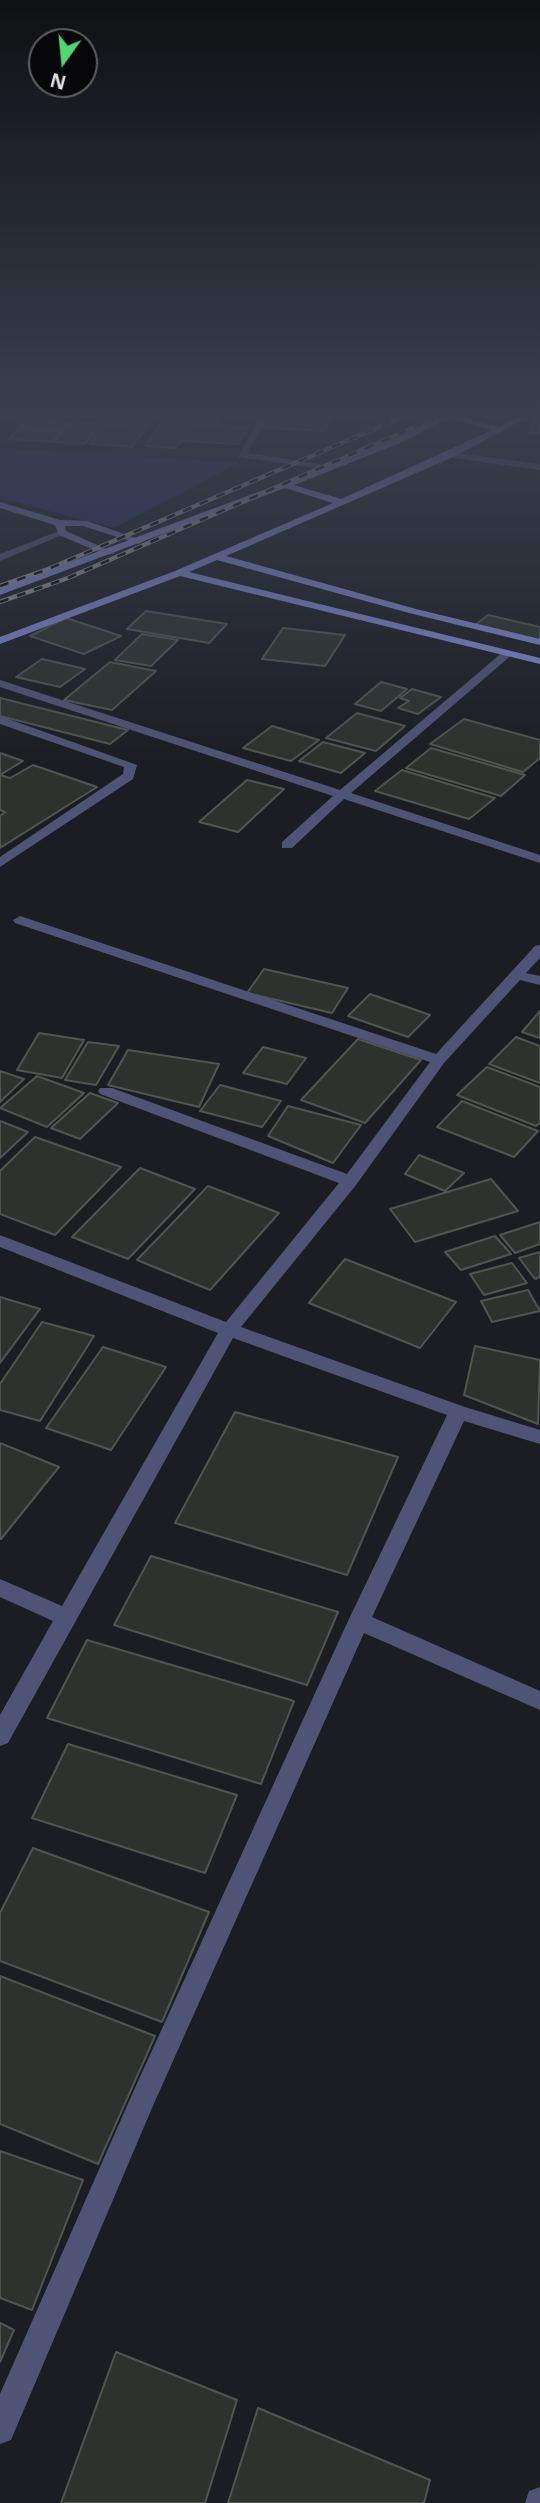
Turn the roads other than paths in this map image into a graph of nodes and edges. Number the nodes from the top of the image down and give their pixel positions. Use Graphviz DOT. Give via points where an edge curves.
graph roads {
  1 [pos="47,535"];
  2 [pos="74,535"];
  3 [pos="120,535"];
  4 [pos="155,535"];
  5 [pos="267,535"];
  6 [pos="139,541"];
  7 [pos="110,553"];
  8 [pos="217,557"];
  9 [pos="0,558"];
  10 [pos="180,573"];
  11 [pos="0,592"];
  12 [pos="0,641"];
  13 [pos="540,642"];
  14 [pos="508,653"];
  15 [pos="540,661"];
  16 [pos="0,683"];
  17 [pos="0,720"];
  18 [pos="341,795"];
  19 [pos="287,845"];
  20 [pos="540,859"];
  21 [pos="0,863"];
  22 [pos="20,920"];
  23 [pos="540,949"];
  24 [pos="518,975"];
  25 [pos="540,981"];
  26 [pos="439,1060"];
  27 [pos="106,1091"];
  28 [pos="350,1181"];
  29 [pos="0,1241"];
  30 [pos="229,1330"];
  31 [pos="458,1412"];
  32 [pos="540,1437"];
  33 [pos="0,1588"];
  34 [pos="66,1618"];
  35 [pos="359,1621"];
  36 [pos="540,1701"];
  37 [pos="0,1736"];
  38 [pos="0,2429"];
  1 -- 9 [label="street"];
  2 -- 7 [label="main road"];
  3 -- 6 [label="main road"];
  4 -- 6 [label="main road"];
  5 -- 8 [label="main road"];
  6 -- 7 [label="main road"];
  7 -- 11 [label="main road"];
  8 -- 10 [label="main road"];
  8 -- 13 [label="main road"];
  10 -- 12 [label="main road"];
  10 -- 14 [label="main road"];
  14 -- 15 [label="main road"];
  14 -- 18 [label="street"];
  16 -- 18 [label="street"];
  17 -- 21 [label="street" via="131,765 129,776"];
  18 -- 19 [label="street"];
  18 -- 20 [label="street"];
  22 -- 26 [label="street"];
  23 -- 24 [label="street"];
  24 -- 25 [label="street"];
  24 -- 26 [label="street"];
  26 -- 28 [label="street"];
  27 -- 28 [label="street"];
  28 -- 30 [label="street"];
  29 -- 30 [label="street"];
  30 -- 31 [label="street"];
  30 -- 34 [label="street"];
  31 -- 32 [label="street"];
  31 -- 35 [label="street"];
  33 -- 34 [label="street"];
  34 -- 37 [label="street"];
  35 -- 36 [label="street"];
  35 -- 38 [label="street" via="148,2086"];
}
